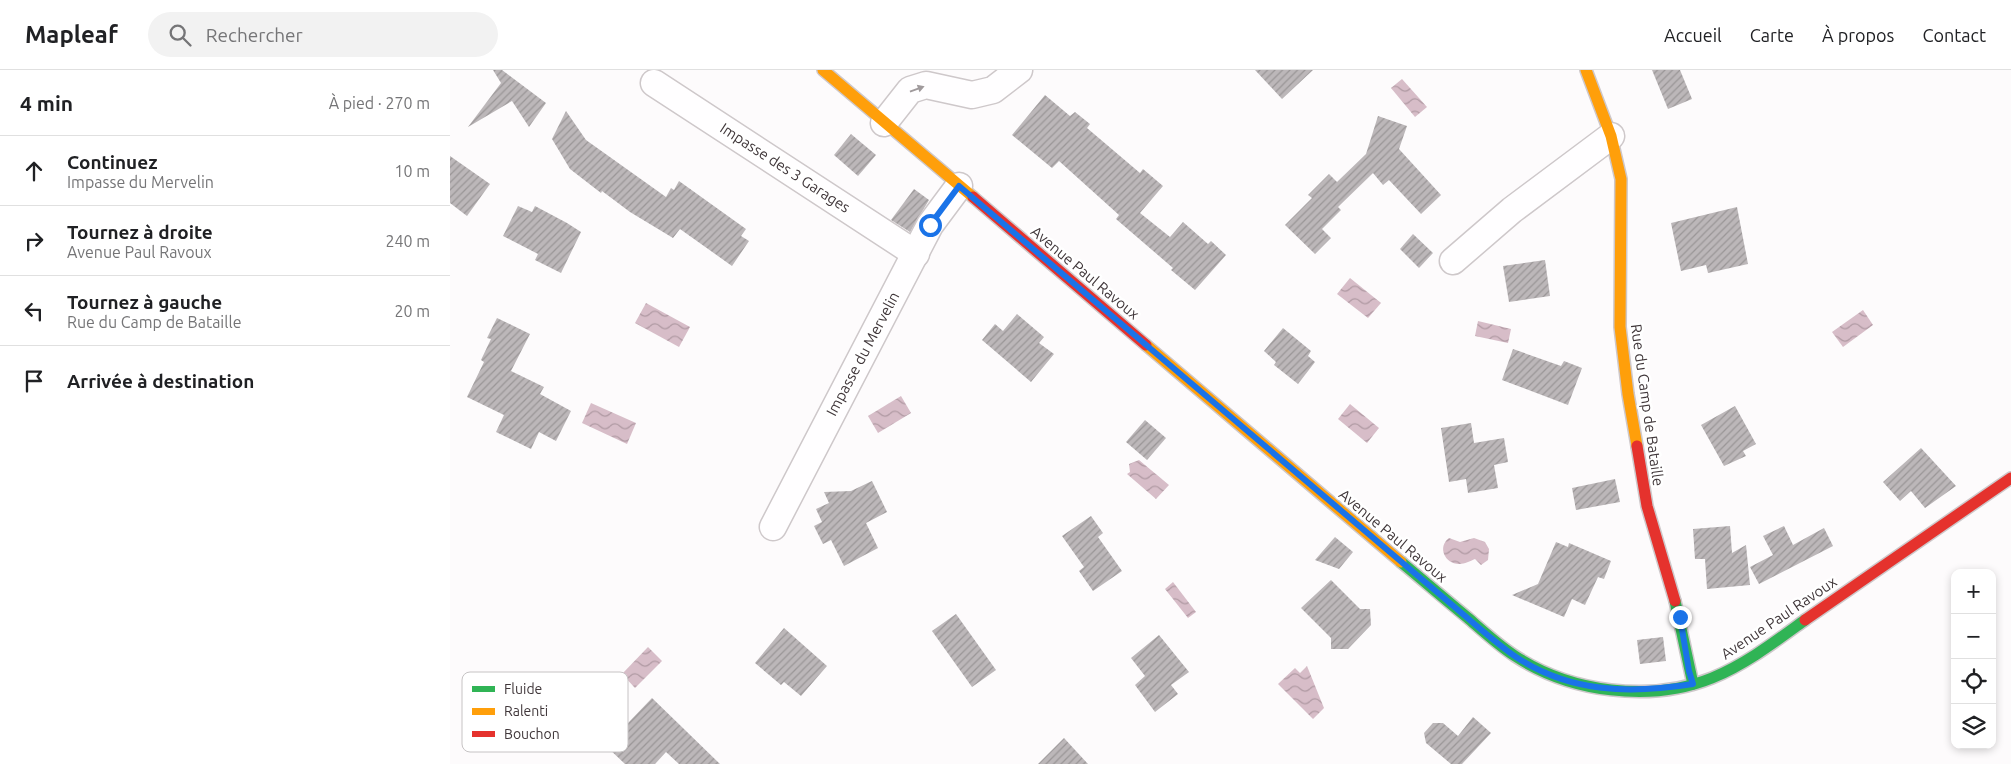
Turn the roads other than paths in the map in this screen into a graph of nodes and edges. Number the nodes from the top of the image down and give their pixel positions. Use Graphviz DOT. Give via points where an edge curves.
graph roads {
  1 [pos="823,70"];
  2 [pos="1019,70"];
  3 [pos="1586,70"];
  4 [pos="654,83"];
  5 [pos="884,123"];
  6 [pos="1611,136"];
  7 [pos="959,186"];
  8 [pos="916,254"];
  9 [pos="1452,261"];
  10 [pos="2011,478"];
  11 [pos="773,526"];
  12 [pos="1693,684"];
  1 -- 5 [label="street, Avenue Paul Ravoux"];
  5 -- 2 [label="street, one-way" via="910,90 926,85 972,95 993,90"];
  3 -- 6 [label="street, Rue du Camp de Bataille"];
  4 -- 8 [label="street, Impasse des 3 Garages"];
  5 -- 7 [label="street, Avenue Paul Ravoux"];
  6 -- 9 [label="street" via="1512,210"];
  6 -- 12 [label="street, Rue du Camp de Bataille" via="1622,179 1620,327 1628,394 1647,506 1680,617"];
  7 -- 8 [label="street, Impasse du Mervelin" via="930,225"];
  7 -- 12 [label="street, Avenue Paul Ravoux" via="1516,657 1553,676 1602,688 1626,691"];
  8 -- 11 [label="street, Impasse du Mervelin"];
  10 -- 12 [label="street, Avenue Paul Ravoux" via="1764,649 1727,671"];
}
